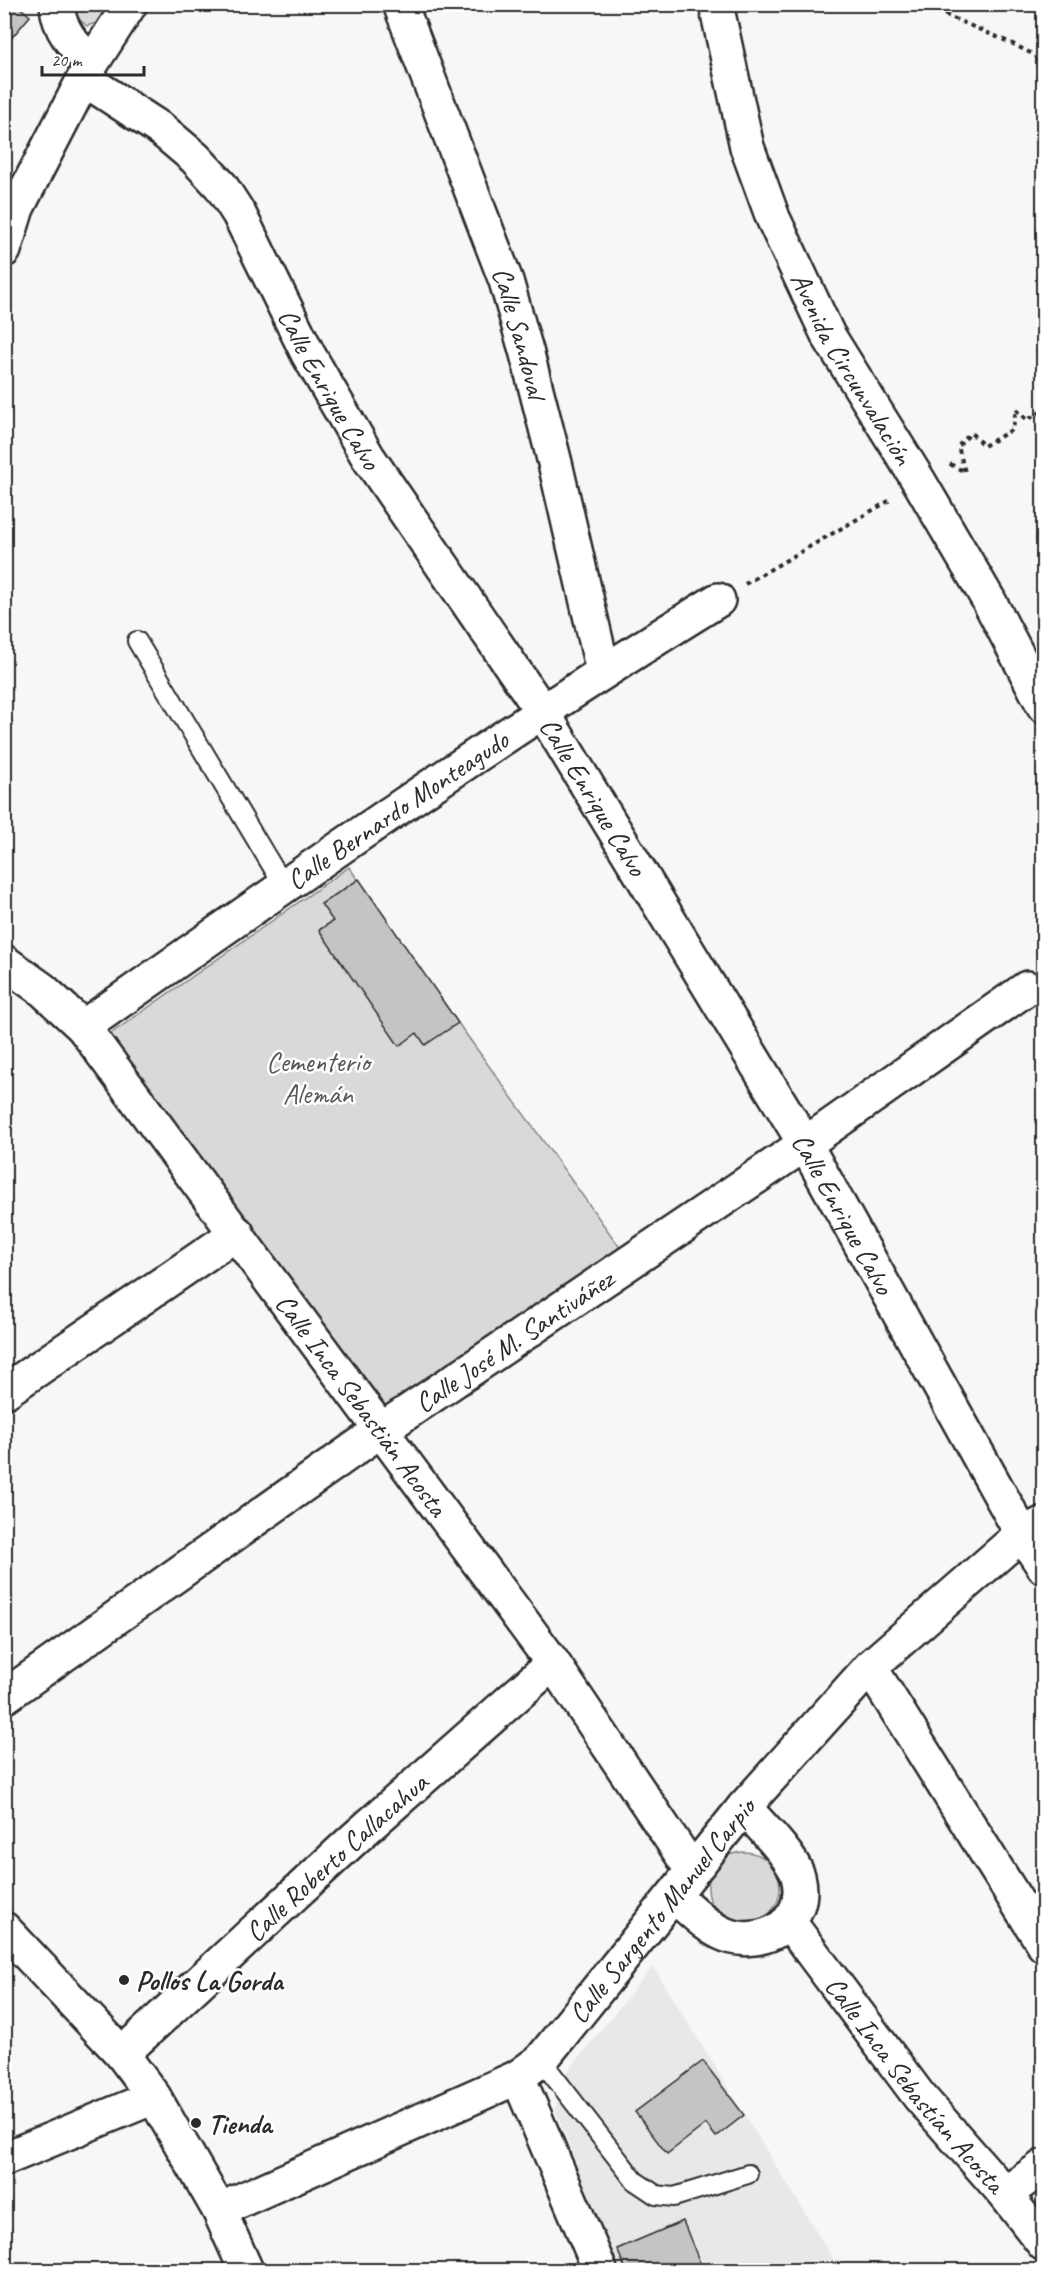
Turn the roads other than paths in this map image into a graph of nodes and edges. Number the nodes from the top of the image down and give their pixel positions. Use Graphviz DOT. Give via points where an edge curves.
graph roads {
  1 [pos="57,4"];
  2 [pos="130,4"];
  3 [pos="400,4"];
  4 [pos="716,4"];
  5 [pos="733,4"];
  6 [pos="722,39"];
  7 [pos="88,71"];
  8 [pos="4,250"];
  9 [pos="718,600"];
  10 [pos="137,640"];
  11 [pos="603,671"];
  12 [pos="1044,706"];
  13 [pos="542,711"];
  14 [pos="284,886"];
  15 [pos="4,962"];
  16 [pos="1027,988"];
  17 [pos="83,1027"];
  18 [pos="805,1144"];
  19 [pos="237,1233"];
  20 [pos="4,1392"];
  21 [pos="381,1430"];
  22 [pos="1033,1528"];
  23 [pos="1044,1567"];
  24 [pos="553,1663"];
  25 [pos="870,1667"];
  26 [pos="4,1697"];
  27 [pos="744,1807"];
  28 [pos="683,1883"];
  29 [pos="789,1922"];
  30 [pos="4,1929"];
  31 [pos="1044,1945"];
  32 [pos="122,2054"];
  33 [pos="530,2068"];
  34 [pos="154,2097"];
  35 [pos="4,2159"];
  36 [pos="1044,2166"];
  37 [pos="748,2174"];
  38 [pos="1005,2193"];
  39 [pos="219,2210"];
  40 [pos="1044,2244"];
  41 [pos="246,2271"];
  42 [pos="600,2271"];
  1 -- 7 [label="street, Calle Enrique Calvo" via="64,32"];
  2 -- 7 [label="street"];
  3 -- 11 [label="street, Calle Sandoval" via="506,281 550,441"];
  4 -- 6 [label="street, Avenida Circunvalación"];
  5 -- 6 [label="street"];
  6 -- 12 [label="street, Avenida Circunvalación" via="747,147 773,218 828,335 988,599"];
  7 -- 8 [label="street" via="17,208"];
  7 -- 13 [label="street, Calle Enrique Calvo" via="195,158 221,186 239,214 308,354 368,457"];
  9 -- 11 [label="street, Calle Bernardo Monteagudo"];
  10 -- 14 [label="lane"];
  11 -- 13 [label="street, Calle Bernardo Monteagudo"];
  13 -- 14 [label="street, Calle Bernardo Monteagudo"];
  13 -- 18 [label="street, Calle Enrique Calvo"];
  14 -- 17 [label="street, Calle Bernardo Monteagudo"];
  15 -- 17 [label="street, Calle Inca Sebastián Acosta" via="43,990"];
  16 -- 18 [label="street, Calle José M. Santiváñez"];
  17 -- 19 [label="street, Calle Inca Sebastián Acosta"];
  18 -- 21 [label="street, Calle José M. Santiváñez"];
  18 -- 22 [label="street, Calle Enrique Calvo"];
  19 -- 20 [label="street"];
  19 -- 21 [label="street, Calle Inca Sebastián Acosta"];
  21 -- 24 [label="street, Calle Inca Sebastián Acosta"];
  21 -- 26 [label="street, Calle José M. Santiváñez"];
  22 -- 23 [label="street, Calle Enrique Calvo"];
  22 -- 25 [label="street, Calle Sargento Manuel Carpio"];
  24 -- 28 [label="street, Calle Inca Sebastián Acosta"];
  24 -- 32 [label="street, Calle Roberto Callacahua" via="354,1839"];
  25 -- 27 [label="street, Calle Sargento Manuel Carpio"];
  25 -- 31 [label="street"];
  27 -- 28 [label="street, Calle Sargento Manuel Carpio"];
  27 -- 29 [label="street" via="797,1874 797,1905"];
  28 -- 29 [label="street" via="724,1934 742,1939 762,1938"];
  28 -- 33 [label="street, Calle Sargento Manuel Carpio"];
  29 -- 38 [label="street, Calle Inca Sebastían Acosta" via="919,2096"];
  30 -- 32 [label="street"];
  32 -- 34 [label="street"];
  33 -- 37 [label="lane" via="635,2181 656,2195 674,2197"];
  33 -- 39 [label="street, Calle Sargento Manuel Carpio"];
  33 -- 42 [label="street"];
  34 -- 35 [label="street"];
  34 -- 39 [label="street"];
  36 -- 38 [label="street"];
  38 -- 40 [label="street, Calle Inca Sebastían Acosta"];
  39 -- 41 [label="street"];
}
